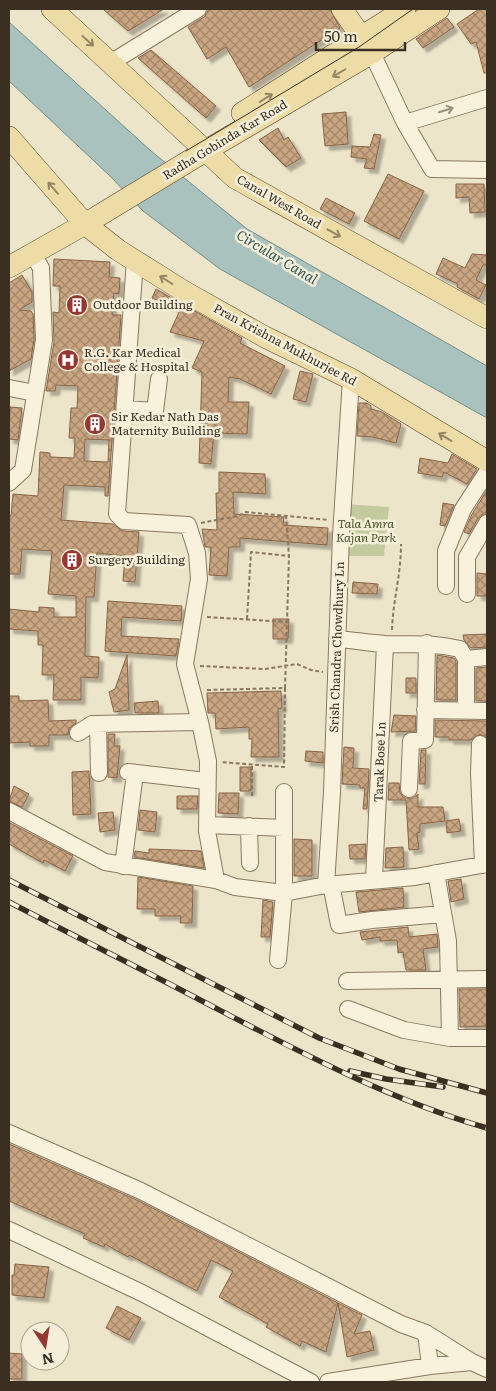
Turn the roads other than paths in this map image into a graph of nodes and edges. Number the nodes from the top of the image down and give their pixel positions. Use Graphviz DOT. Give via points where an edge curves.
graph roads {
  1 [pos="52,9"];
  2 [pos="198,9"];
  3 [pos="342,9"];
  4 [pos="405,9"];
  5 [pos="439,9"];
  6 [pos="367,45"];
  7 [pos="112,62"];
  8 [pos="487,98"];
  9 [pos="405,123"];
  10 [pos="9,137"];
  11 [pos="194,150"];
  12 [pos="487,170"];
  13 [pos="89,215"];
  14 [pos="32,253"];
  15 [pos="9,254"];
  16 [pos="135,260"];
  17 [pos="9,268"];
  18 [pos="487,318"];
  19 [pos="159,379"];
  20 [pos="351,380"];
  21 [pos="9,388"];
  22 [pos="36,393"];
  23 [pos="125,409"];
  24 [pos="487,461"];
  25 [pos="487,472"];
  26 [pos="10,486"];
  27 [pos="487,523"];
  28 [pos="446,586"];
  29 [pos="467,594"];
  30 [pos="337,638"];
  31 [pos="427,643"];
  32 [pos="388,644"];
  33 [pos="487,657"];
  34 [pos="466,658"];
  35 [pos="425,710"];
  36 [pos="466,711"];
  37 [pos="487,711"];
  38 [pos="200,722"];
  39 [pos="98,724"];
  40 [pos="78,732"];
  41 [pos="480,744"];
  42 [pos="99,772"];
  43 [pos="206,781"];
  44 [pos="409,789"];
  45 [pos="284,792"];
  46 [pos="9,811"];
  47 [pos="207,825"];
  48 [pos="249,826"];
  49 [pos="284,828"];
  50 [pos="250,863"];
  51 [pos="485,865"];
  52 [pos="123,866"];
  53 [pos="436,873"];
  54 [pos="216,880"];
  55 [pos="374,880"];
  56 [pos="329,884"];
  57 [pos="284,893"];
  58 [pos="444,914"];
  59 [pos="278,960"];
  60 [pos="487,979"];
  61 [pos="347,980"];
  62 [pos="449,980"];
  63 [pos="348,1009"];
  64 [pos="450,1038"];
  65 [pos="487,1038"];
  66 [pos="9,1133"];
  67 [pos="9,1230"];
  68 [pos="426,1333"];
  69 [pos="472,1362"];
  70 [pos="430,1366"];
  71 [pos="487,1369"];
  72 [pos="407,1377"];
  73 [pos="311,1382"];
  74 [pos="328,1382"];
  1 -- 7 [label="main road, Canal West Road, one-way"];
  2 -- 7 [label="street"];
  3 -- 6 [label="main road"];
  4 -- 6 [label="main road, Radha Gobinda Kar Road"];
  5 -- 6 [label="main road, Radha Gobinda Kar Road"];
  6 -- 9 [label="street"];
  6 -- 11 [label="main road, Radha Gobinda Kar Road"];
  7 -- 11 [label="main road, Canal West Road"];
  9 -- 8 [label="street, one-way"];
  9 -- 12 [label="street" via="432,169"];
  13 -- 10 [label="main road, Pran Krishna Mukhurjee Rd, one-way"];
  11 -- 13 [label="main road, Radha Gobinda Kar Road"];
  11 -- 18 [label="main road, Canal West Road, one-way" via="235,178"];
  13 -- 14 [label="main road, Radha Gobinda Kar Road"];
  13 -- 15 [label="main road, Radha Gobinda Kar Road"];
  13 -- 16 [label="main road, Pran Krishna Mukhurjee Rd"];
  14 -- 17 [label="main road, Radha Gobinda Kar Road"];
  14 -- 22 [label="street" via="40,268 43,291 44,340"];
  20 -- 16 [label="main road, Pran Krishna Mukhurjee Rd, one-way" via="257,332"];
  16 -- 23 [label="street"];
  19 -- 23 [label="street" via="155,411"];
  24 -- 20 [label="main road, Pran Krishna Mukhurjee Rd, one-way"];
  20 -- 30 [label="street, Srish Chandra Chowdhury Ln"];
  21 -- 22 [label="street"];
  22 -- 26 [label="street" via="23,470"];
  23 -- 38 [label="street" via="117,514 120,519 188,525 197,553 199,579 185,664"];
  25 -- 28 [label="street" via="463,509 446,551"];
  27 -- 29 [label="street" via="467,557"];
  30 -- 32 [label="street"];
  30 -- 56 [label="street, Srish Chandra Chowdhury Ln"];
  31 -- 32 [label="street"];
  31 -- 34 [label="street" via="460,649"];
  31 -- 35 [label="street"];
  32 -- 55 [label="street, Tarak Bose Ln"];
  33 -- 34 [label="street"];
  34 -- 36 [label="street"];
  35 -- 36 [label="street"];
  35 -- 44 [label="street" via="425,740 411,741"];
  36 -- 37 [label="street"];
  38 -- 39 [label="street"];
  38 -- 43 [label="street" via="208,761"];
  39 -- 40 [label="street"];
  39 -- 42 [label="street"];
  41 -- 51 [label="street"];
  43 -- 47 [label="street"];
  43 -- 52 [label="street" via="131,773"];
  45 -- 49 [label="street"];
  46 -- 52 [label="street" via="98,859"];
  47 -- 48 [label="street"];
  47 -- 54 [label="street"];
  48 -- 49 [label="street"];
  48 -- 50 [label="street"];
  49 -- 57 [label="street"];
  51 -- 53 [label="street"];
  52 -- 54 [label="street"];
  53 -- 55 [label="street"];
  53 -- 58 [label="street"];
  54 -- 57 [label="street" via="235,887"];
  55 -- 56 [label="street"];
  56 -- 57 [label="street"];
  56 -- 58 [label="street, Srish Chandra Chowdhury Ln" via="339,925"];
  57 -- 59 [label="street"];
  58 -- 62 [label="street"];
  60 -- 62 [label="street"];
  61 -- 62 [label="street"];
  62 -- 64 [label="street"];
  63 -- 64 [label="street" via="404,1030"];
  64 -- 65 [label="street"];
  66 -- 68 [label="street" via="141,1191 401,1324"];
  67 -- 73 [label="street" via="142,1293"];
  68 -- 69 [label="street"];
  68 -- 70 [label="street"];
  69 -- 70 [label="street"];
  69 -- 71 [label="street"];
  70 -- 72 [label="street"];
  72 -- 74 [label="street"];
}
